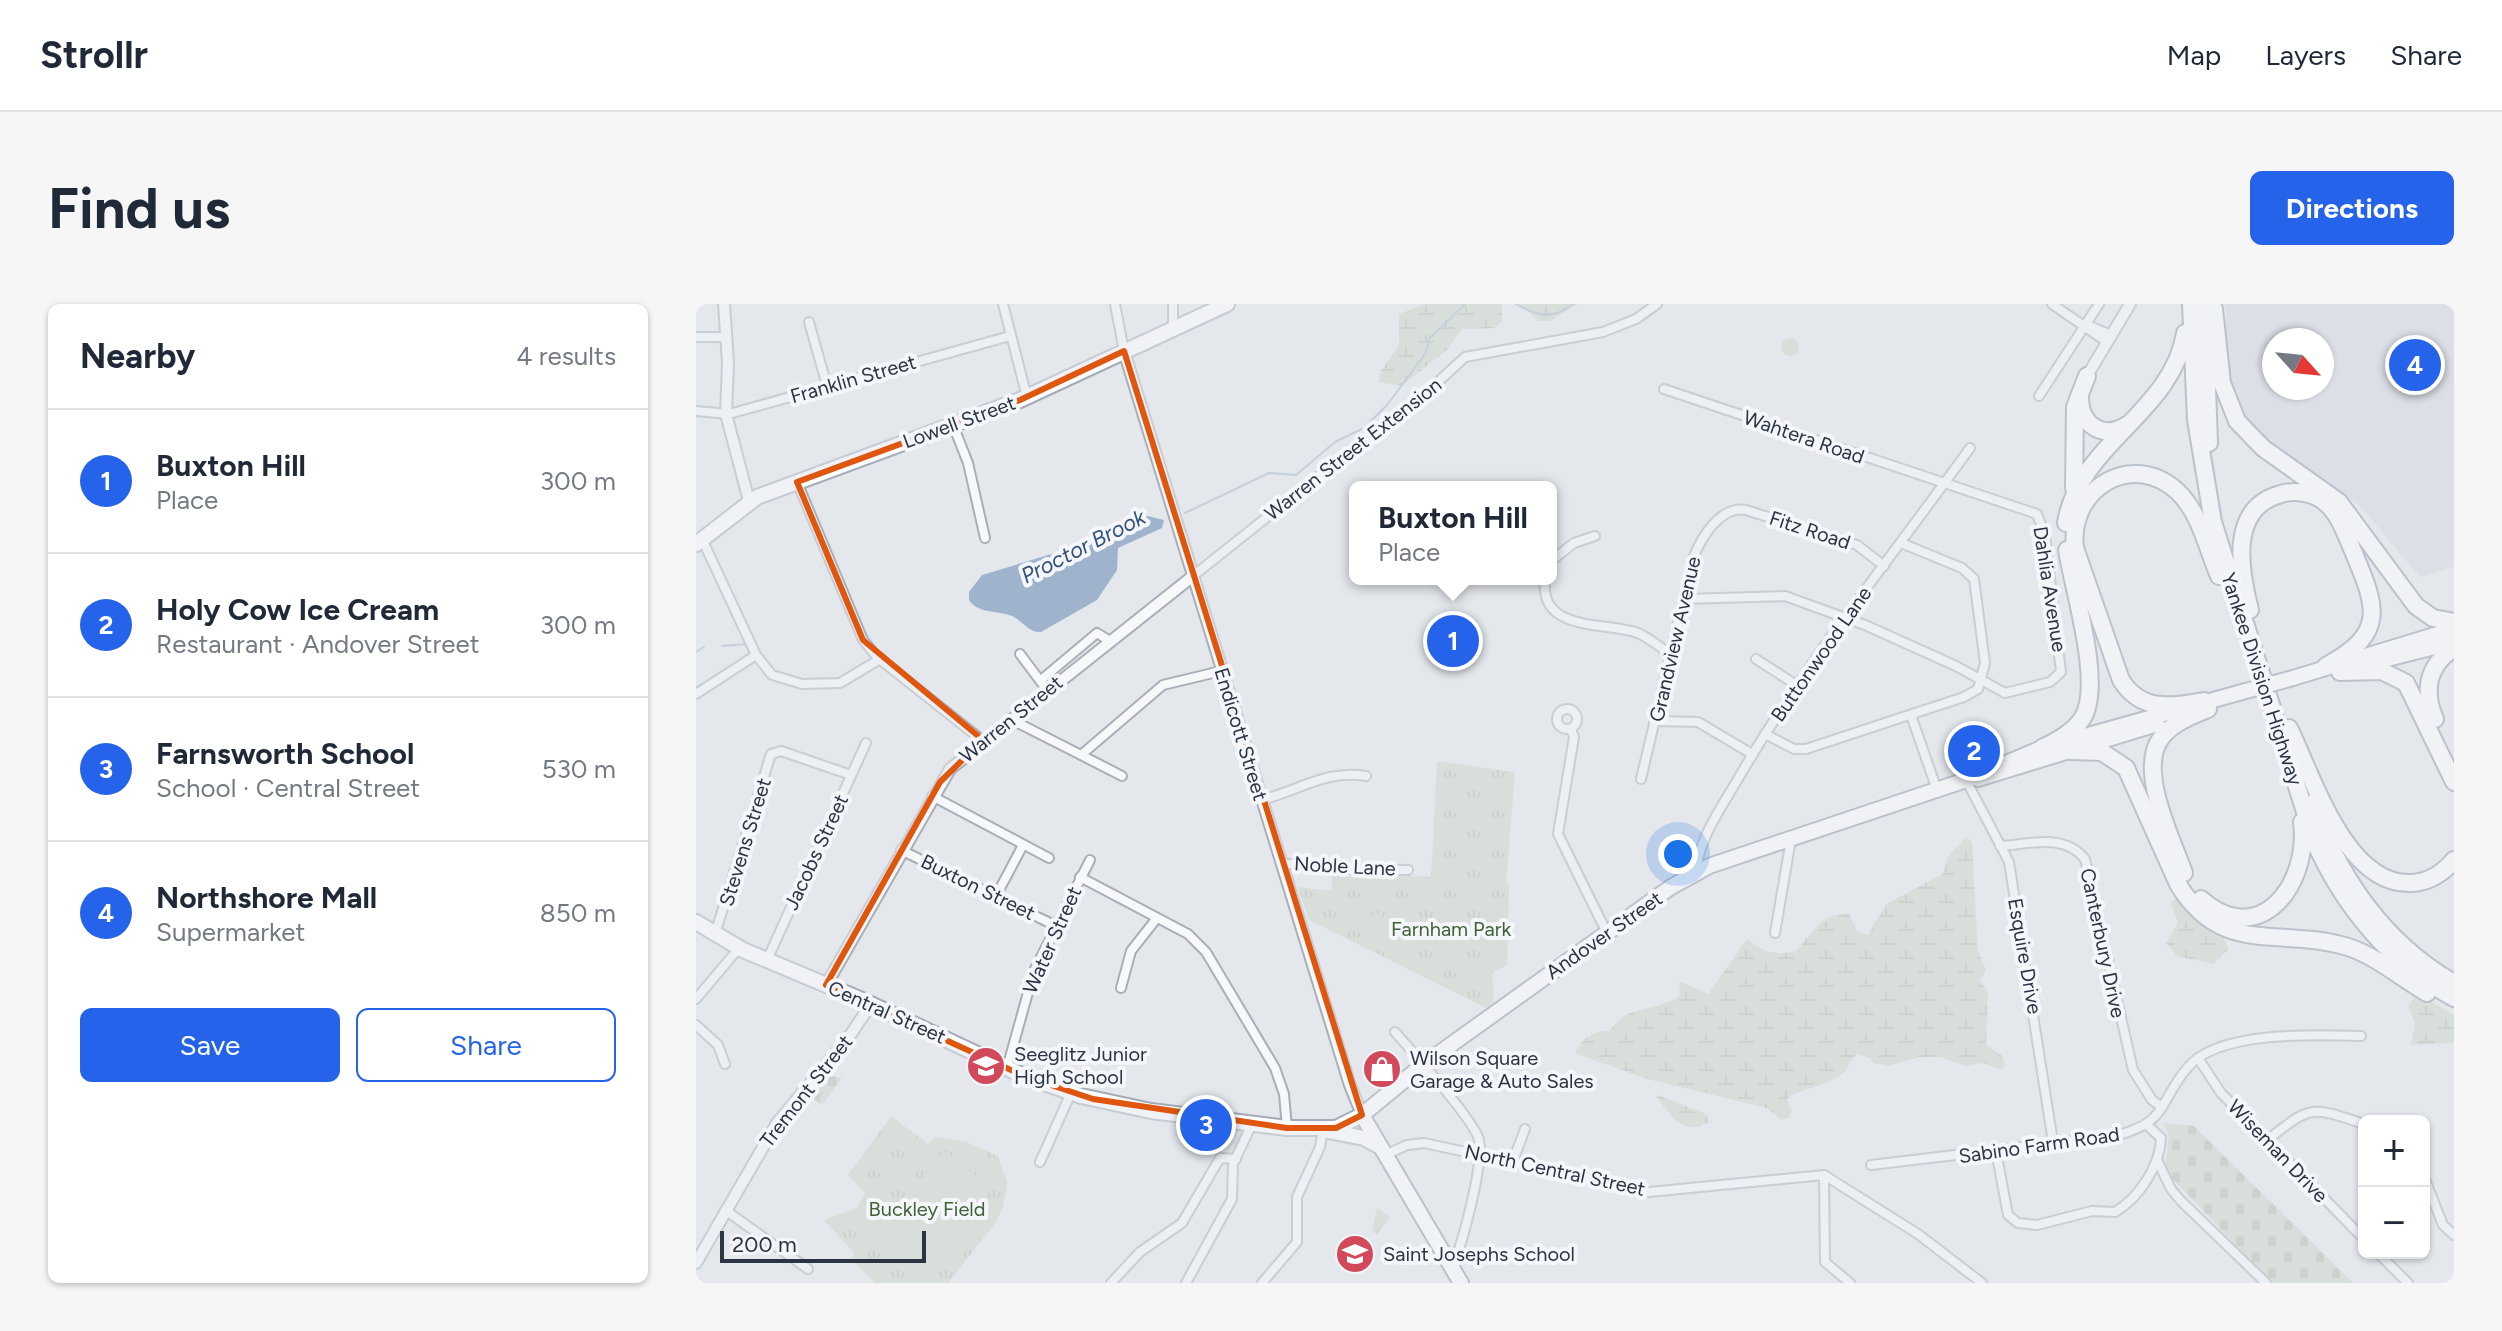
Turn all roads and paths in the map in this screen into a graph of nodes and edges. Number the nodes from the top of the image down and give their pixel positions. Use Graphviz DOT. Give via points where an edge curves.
graph roads {
  1 [pos="724,304"];
  2 [pos="1003,304"];
  3 [pos="1115,304"];
  4 [pos="1173,304"];
  5 [pos="1227,304"];
  6 [pos="1657,304"];
  7 [pos="2052,304"];
  8 [pos="2099,304"];
  9 [pos="2130,304"];
  10 [pos="2189,304"];
  11 [pos="2204,304"];
  12 [pos="2213,304"];
  13 [pos="809,322"];
  14 [pos="2086,325"];
  15 [pos="1173,328"];
  16 [pos="1010,336"];
  17 [pos="696,337"];
  18 [pos="726,337"];
  19 [pos="2109,338"];
  20 [pos="1124,351"];
  21 [pos="2087,376"];
  22 [pos="827,386"];
  23 [pos="1664,389"];
  24 [pos="2039,396"];
  25 [pos="1027,397"];
  26 [pos="696,411"];
  27 [pos="726,414"];
  28 [pos="2131,422"];
  29 [pos="953,425"];
  30 [pos="1970,448"];
  31 [pos="797,482"];
  32 [pos="1945,482"];
  33 [pos="2073,493"];
  34 [pos="749,501"];
  35 [pos="1729,509"];
  36 [pos="1595,536"];
  37 [pos="985,538"];
  38 [pos="699,541"];
  39 [pos="1901,543"];
  40 [pos="1557,556"];
  41 [pos="1884,566"];
  42 [pos="1193,576"];
  43 [pos="1545,585"];
  44 [pos="1683,599"];
  45 [pos="2250,610"];
  46 [pos="1845,620"];
  47 [pos="2454,622"];
  48 [pos="2454,629"];
  49 [pos="2454,645"];
  50 [pos="2252,650"];
  51 [pos="1020,654"];
  52 [pos="1670,654"];
  53 [pos="756,655"];
  54 [pos="880,659"];
  55 [pos="1756,659"];
  56 [pos="2333,669"];
  57 [pos="1221,671"];
  58 [pos="1982,681"];
  59 [pos="1044,685"];
  60 [pos="1798,686"];
  61 [pos="696,694"];
  62 [pos="2206,705"];
  63 [pos="1911,715"];
  64 [pos="1010,719"];
  65 [pos="1656,721"];
  66 [pos="2289,728"];
  67 [pos="1571,729"];
  68 [pos="1765,734"];
  69 [pos="983,741"];
  70 [pos="866,743"];
  71 [pos="2042,748"];
  72 [pos="2071,751"];
  73 [pos="1752,754"];
  74 [pos="1081,755"];
  75 [pos="2454,761"];
  76 [pos="851,775"];
  77 [pos="1122,776"];
  78 [pos="1366,776"];
  79 [pos="1641,779"];
  80 [pos="1966,780"];
  81 [pos="2294,782"];
  82 [pos="2454,782"];
  83 [pos="1937,790"];
  84 [pos="932,796"];
  85 [pos="1261,800"];
  86 [pos="1792,838"];
  87 [pos="1023,845"];
  88 [pos="2000,846"];
  89 [pos="901,850"];
  90 [pos="1049,858"];
  91 [pos="1090,860"];
  92 [pos="2454,860"];
  93 [pos="1281,863"];
  94 [pos="1408,870"];
  95 [pos="1696,873"];
  96 [pos="1080,877"];
  97 [pos="996,896"];
  98 [pos="1157,918"];
  99 [pos="696,922"];
  100 [pos="1054,925"];
  101 [pos="1607,933"];
  102 [pos="1775,933"];
  103 [pos="715,934"];
  104 [pos="739,948"];
  105 [pos="767,960"];
  106 [pos="2454,983"];
  107 [pos="826,985"];
  108 [pos="1121,988"];
  109 [pos="698,994"];
  110 [pos="2454,998"];
  111 [pos="871,1004"];
  112 [pos="2454,1007"];
  113 [pos="696,1025"];
  114 [pos="1395,1032"];
  115 [pos="2361,1036"];
  116 [pos="2198,1058"];
  117 [pos="725,1064"];
  118 [pos="1424,1064"];
  119 [pos="1007,1068"];
  120 [pos="1071,1093"];
  121 [pos="2162,1107"];
  122 [pos="1362,1115"];
  123 [pos="2358,1123"];
  124 [pos="1252,1124"];
  125 [pos="2147,1125"];
  126 [pos="1287,1128"];
  127 [pos="1324,1129"];
  128 [pos="1525,1129"];
  129 [pos="2266,1141"];
  130 [pos="2053,1142"];
  131 [pos="1382,1151"];
  132 [pos="1996,1151"];
  133 [pos="1480,1154"];
  134 [pos="1236,1159"];
  135 [pos="2157,1160"];
  136 [pos="1513,1161"];
  137 [pos="1040,1162"];
  138 [pos="1871,1165"];
  139 [pos="1824,1175"];
  140 [pos="2428,1187"];
  141 [pos="725,1210"];
  142 [pos="2358,1233"];
  143 [pos="2454,1235"];
  144 [pos="2384,1259"];
  145 [pos="696,1263"];
  146 [pos="1453,1268"];
  147 [pos="808,1269"];
  148 [pos="1111,1283"];
  149 [pos="1186,1283"];
  150 [pos="1262,1283"];
  151 [pos="1461,1283"];
  152 [pos="1850,1283"];
  153 [pos="1982,1283"];
  154 [pos="2266,1283"];
  155 [pos="2408,1283"];
  1 -- 18 [label="street"];
  2 -- 16 [label="street"];
  3 -- 20 [label="street"];
  4 -- 15 [label="street"];
  5 -- 15 [label="main road, Lowell Street"];
  6 -- 42 [label="street, Warren Street Extension" via="1603,332 1465,357 1414,404"];
  7 -- 14 [label="street"];
  8 -- 14 [label="street"];
  9 -- 19 [label="street"];
  10 -- 28 [label="highway" via="2175,368"];
  10 -- 50 [label="highway, Yankee Division Highway" via="2203,471"];
  11 -- 45 [label="highway, Yankee Division Highway" via="2211,456 2226,533"];
  12 -- 47 [label="highway" via="2222,383 2237,421 2263,448 2339,502 2416,606 2433,618"];
  13 -- 22 [label="street"];
  14 -- 19 [label="street"];
  14 -- 24 [label="street"];
  15 -- 20 [label="main road, Lowell Street"];
  16 -- 22 [label="street, Franklin Street"];
  16 -- 25 [label="street"];
  17 -- 18 [label="street"];
  18 -- 27 [label="street"];
  19 -- 21 [label="street"];
  20 -- 25 [label="main road, Lowell Street"];
  20 -- 42 [label="street, Endicott Street"];
  21 -- 28 [label="highway" via="2080,403 2088,422 2106,432"];
  21 -- 33 [label="highway" via="2075,407"];
  22 -- 27 [label="street, Franklin Street"];
  23 -- 32 [label="street, Wahtera Road"];
  25 -- 29 [label="main road, Lowell Street"];
  26 -- 27 [label="street, Franklin Street"];
  27 -- 34 [label="street"];
  28 -- 33 [label="highway" via="2088,468"];
  29 -- 31 [label="main road, Lowell Street"];
  29 -- 37 [label="street" via="968,463"];
  30 -- 32 [label="street, Buttonwood Lane"];
  31 -- 34 [label="main road, Lowell Street"];
  31 -- 54 [label="street" via="854,624"];
  32 -- 39 [label="street, Buttonwood Lane"];
  32 -- 58 [label="street, Dahlia Avenue" via="2029,510 2043,527 2061,672 2050,682 2010,694"];
  33 -- 71 [label="highway" via="2066,542 2091,693 2081,720"];
  34 -- 38 [label="main road, Lowell Street"];
  35 -- 41 [label="street, Fitz Road" via="1857,545"];
  35 -- 44 [label="street, Grandview Avenue" via="1697,548"];
  36 -- 40 [label="street"];
  38 -- 53 [label="street"];
  39 -- 41 [label="street, Buttonwood Lane"];
  39 -- 58 [label="street" via="1962,568 1974,579 1985,663"];
  41 -- 46 [label="street, Buttonwood Lane"];
  42 -- 57 [label="street, Endicott Street"];
  42 -- 59 [label="street, Warren Street"];
  43 -- 52 [label="street" via="1552,610 1563,617 1639,634"];
  44 -- 46 [label="street" via="1779,594"];
  44 -- 52 [label="street, Grandview Avenue"];
  45 -- 56 [label="highway" via="2240,558 2252,513 2283,493 2322,500 2340,520 2371,592 2374,613 2363,641"];
  45 -- 66 [label="highway, Yankee Division Highway"];
  46 -- 58 [label="street"];
  46 -- 60 [label="street, Buttonwood Lane"];
  48 -- 56 [label="main road, Andover Street"];
  49 -- 56 [label="main road, Andover Street"];
  49 -- 75 [label="highway" via="2435,666 2428,694"];
  50 -- 62 [label="highway" via="2198,523 2179,494 2152,478 2127,475 2090,494 2076,518 2075,548 2121,680 2133,695 2156,706"];
  50 -- 81 [label="highway, Yankee Division Highway"];
  51 -- 59 [label="street"];
  52 -- 65 [label="street, Grandview Avenue"];
  53 -- 54 [label="street" via="772,675 802,684 849,680"];
  53 -- 61 [label="street"];
  54 -- 69 [label="street"];
  55 -- 60 [label="street"];
  56 -- 62 [label="main road, Andover Street, bridge"];
  56 -- 82 [label="highway" via="2382,671 2406,683"];
  57 -- 74 [label="street" via="1163,685"];
  57 -- 85 [label="street, Endicott Street"];
  58 -- 63 [label="street" via="1971,695"];
  59 -- 64 [label="street, Warren Street"];
  60 -- 68 [label="street, Buttonwood Lane"];
  62 -- 71 [label="main road, Andover Street"];
  62 -- 72 [label="main road, Andover Street"];
  62 -- 81 [label="highway" via="2168,731 2151,765 2184,874 2212,908 2236,915 2261,912 2292,887 2304,845"];
  63 -- 68 [label="street" via="1800,750"];
  63 -- 83 [label="street"];
  64 -- 69 [label="street, Warren Street"];
  64 -- 74 [label="street"];
  65 -- 73 [label="street" via="1698,722"];
  65 -- 79 [label="street, Grandview Avenue"];
  66 -- 92 [label="highway" via="2345,841 2366,868 2383,879 2408,883 2435,876"];
  66 -- 106 [label="highway, Yankee Division Highway" via="2325,837 2349,881 2398,942"];
  67 -- 101 [label="street" via="1558,834"];
  68 -- 73 [label="street, Buttonwood Lane"];
  69 -- 84 [label="street, Warren Street" via="950,769"];
  70 -- 76 [label="street, Jacobs Street"];
  71 -- 80 [label="main road, Andover Street"];
  72 -- 80 [label="main road, Andover Street" via="1992,777"];
  72 -- 112 [label="highway" via="2102,752 2126,768 2183,892 2218,925 2252,937 2348,947"];
  73 -- 95 [label="street, Buttonwood Lane" via="1706,838"];
  74 -- 77 [label="street"];
  76 -- 103 [label="street, Stevens Street" via="775,751"];
  76 -- 105 [label="street, Jacobs Street"];
  78 -- 85 [label="street" via="1319,778"];
  80 -- 83 [label="main road, Andover Street"];
  80 -- 88 [label="street, Esquire Drive"];
  81 -- 110 [label="highway, Yankee Division Highway" via="2324,863 2351,907 2403,963"];
  83 -- 86 [label="main road, Andover Street"];
  84 -- 87 [label="street"];
  84 -- 89 [label="street, Warren Street"];
  85 -- 93 [label="street, Endicott Street"];
  86 -- 95 [label="main road, Andover Street"];
  86 -- 102 [label="street"];
  87 -- 90 [label="street"];
  87 -- 97 [label="street"];
  88 -- 121 [label="street, Canterbury Drive" via="2059,841 2075,846 2085,859 2133,1070"];
  88 -- 130 [label="street, Esquire Drive" via="2009,862"];
  89 -- 97 [label="street, Buxton Street"];
  89 -- 107 [label="street, Warren Street"];
  91 -- 96 [label="street, Water Street"];
  93 -- 94 [label="street, Noble Lane"];
  93 -- 122 [label="street, Endicott Street"];
  95 -- 101 [label="main road, Andover Street"];
  96 -- 98 [label="street"];
  96 -- 100 [label="street, Water Street"];
  97 -- 100 [label="street, Buxton Street"];
  98 -- 108 [label="street" via="1131,951"];
  98 -- 126 [label="street" via="1193,938 1206,952 1275,1068"];
  99 -- 103 [label="main road, Central Street"];
  100 -- 119 [label="street, Water Street" via="1027,990"];
  101 -- 118 [label="main road, Andover Street"];
  103 -- 104 [label="main road, Central Street"];
  104 -- 105 [label="main road, Central Street"];
  104 -- 109 [label="street"];
  105 -- 107 [label="main road, Central Street"];
  107 -- 111 [label="main road, Central Street"];
  111 -- 119 [label="main road, Central Street"];
  111 -- 141 [label="street, Tremont Street" via="781,1117"];
  113 -- 117 [label="street" via="718,1045"];
  114 -- 118 [label="street"];
  115 -- 116 [label="street" via="2256,1040"];
  116 -- 121 [label="street, Sabino Farm Road"];
  116 -- 129 [label="street, Wiseman Drive" via="2221,1093"];
  118 -- 122 [label="main road, Andover Street"];
  118 -- 133 [label="street" via="1473,1127"];
  119 -- 120 [label="main road, Central Street"];
  120 -- 124 [label="main road, Central Street" via="1117,1105"];
  120 -- 137 [label="street"];
  121 -- 125 [label="street, Sabino Farm Road"];
  122 -- 127 [label="main road, Central Street" via="1350,1124"];
  122 -- 131 [label="main road"];
  123 -- 129 [label="street" via="2311,1111 2291,1118"];
  124 -- 126 [label="main road, Central Street"];
  124 -- 134 [label="street"];
  125 -- 130 [label="street, Sabino Farm Road" via="2115,1136"];
  125 -- 135 [label="street" via="2161,1138"];
  126 -- 127 [label="main road, Central Street"];
  127 -- 131 [label="main road" via="1364,1138"];
  127 -- 150 [label="street" via="1297,1197 1297,1242"];
  128 -- 136 [label="street"];
  129 -- 142 [label="street, Wiseman Drive"];
  130 -- 132 [label="street, Sabino Farm Road"];
  131 -- 133 [label="street, North Central Street" via="1416,1143"];
  131 -- 146 [label="main road"];
  132 -- 135 [label="street" via="2008,1215 2018,1223 2037,1225 2092,1211 2115,1212 2143,1185"];
  132 -- 138 [label="street, Sabino Farm Road"];
  133 -- 136 [label="street, North Central Street"];
  133 -- 146 [label="street"];
  134 -- 148 [label="street" via="1220,1158 1182,1223 1140,1252"];
  134 -- 149 [label="street" via="1232,1199"];
  135 -- 154 [label="street" via="2181,1201"];
  136 -- 139 [label="street, North Central Street" via="1649,1192"];
  139 -- 152 [label="street" via="1825,1262"];
  139 -- 153 [label="street" via="1918,1234"];
  140 -- 143 [label="street" via="2443,1225"];
  141 -- 145 [label="street, Tremont Street"];
  141 -- 147 [label="street"];
  144 -- 155 [label="street"];
  146 -- 151 [label="main road"];
}
